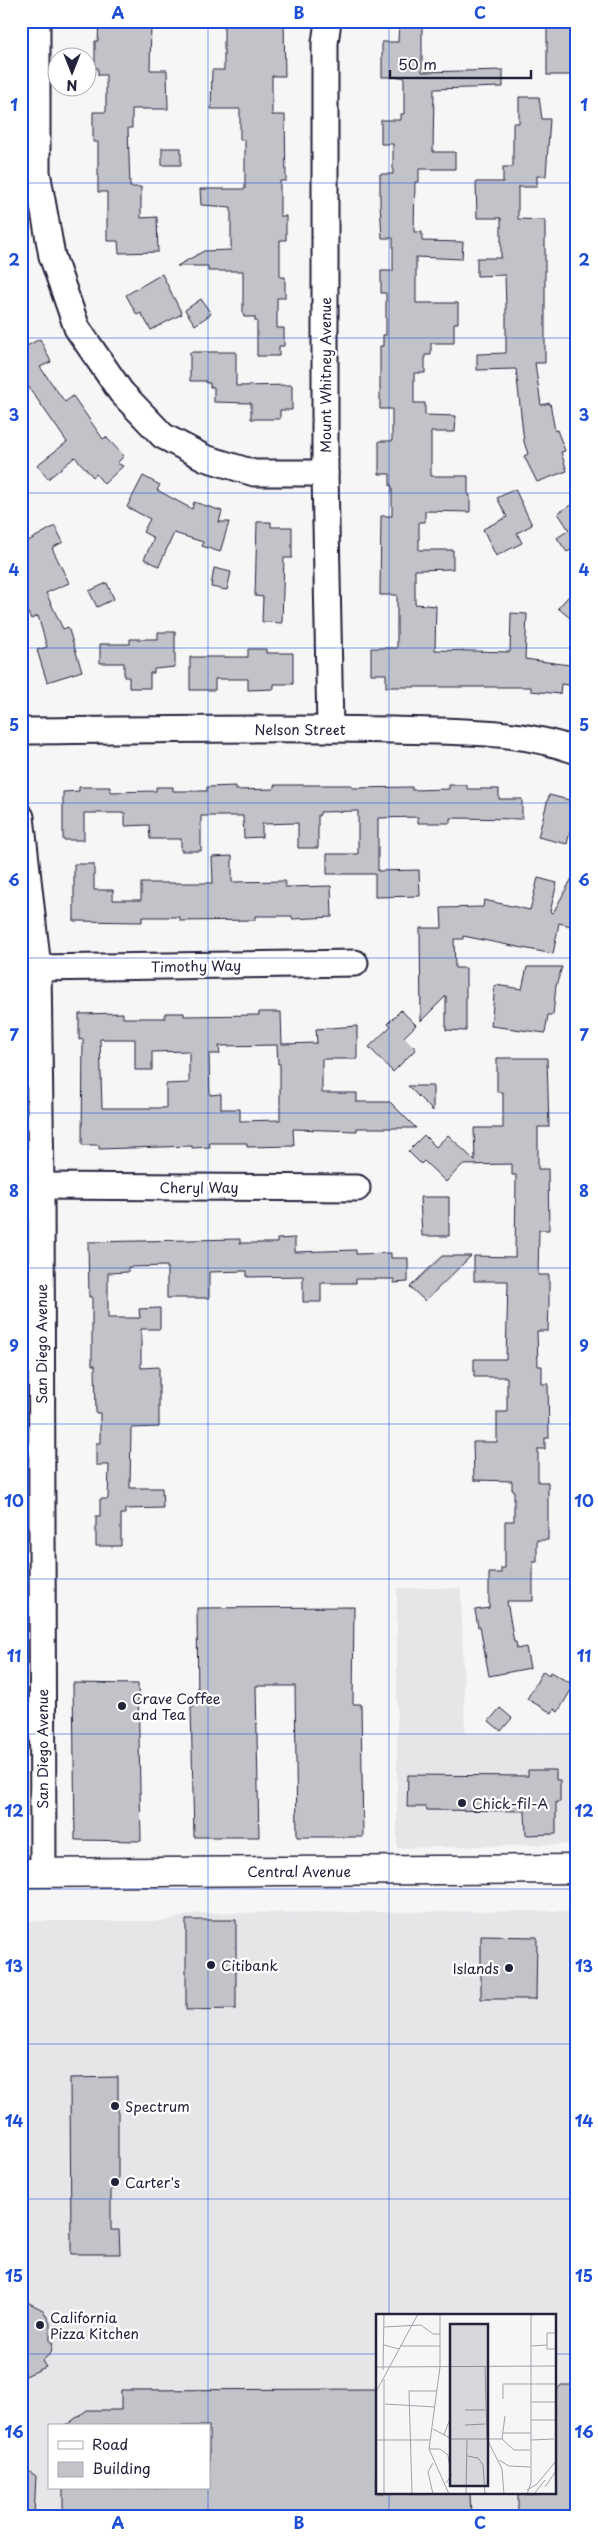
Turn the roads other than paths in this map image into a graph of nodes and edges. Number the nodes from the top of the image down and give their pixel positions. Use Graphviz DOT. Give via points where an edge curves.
graph roads {
  1 [pos="37,21"];
  2 [pos="328,21"];
  3 [pos="324,473"];
  4 [pos="330,728"];
  5 [pos="21,731"];
  6 [pos="577,751"];
  7 [pos="21,816"];
  8 [pos="355,963"];
  9 [pos="38,968"];
  10 [pos="41,1186"];
  11 [pos="357,1188"];
  12 [pos="577,1869"];
  13 [pos="32,1873"];
  1 -- 3 [label="street" via="37,172 52,256 77,328 122,392 163,436 205,458 254,473"];
  2 -- 3 [label="street, Mount Whitney Avenue" via="325,43"];
  3 -- 4 [label="street, Mount Whitney Avenue"];
  4 -- 5 [label="street, Nelson Street"];
  4 -- 6 [label="street, Nelson Street" via="501,733 560,744"];
  7 -- 9 [label="street, San Diego Avenue"];
  8 -- 9 [label="street, Timothy Way"];
  9 -- 10 [label="street, San Diego Avenue"];
  10 -- 11 [label="street, Cheryl Way"];
  10 -- 13 [label="street, San Diego Avenue"];
  12 -- 13 [label="main road, Central Avenue"];
}
